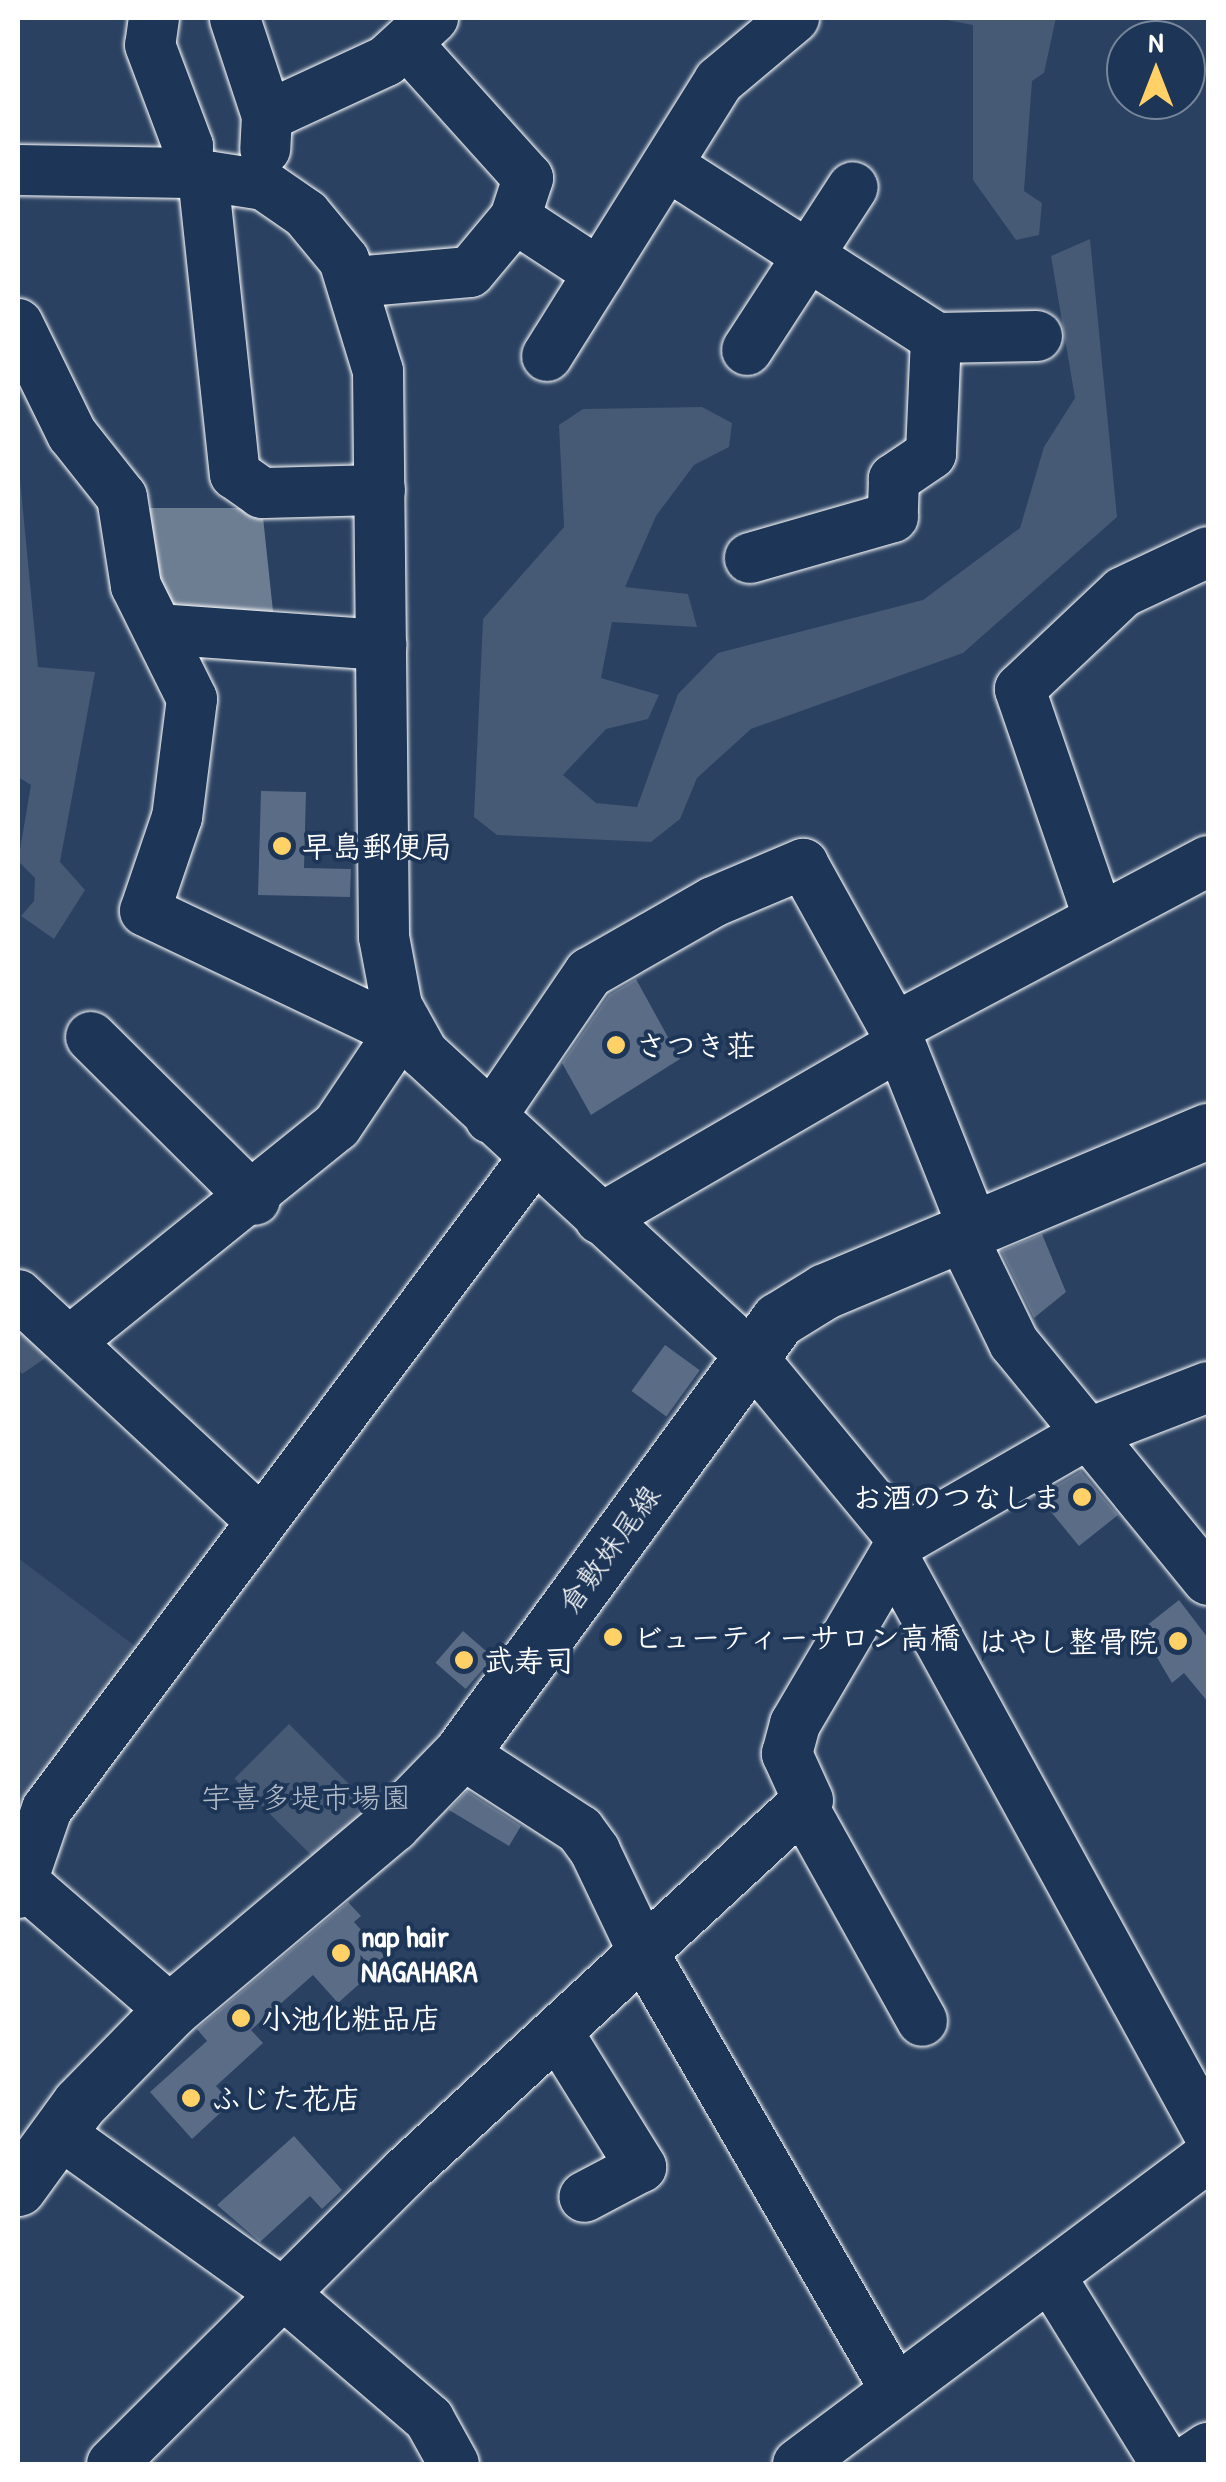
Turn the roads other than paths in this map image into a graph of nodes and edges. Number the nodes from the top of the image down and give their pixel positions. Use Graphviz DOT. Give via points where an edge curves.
graph roads {
  1 [pos="154,18"];
  2 [pos="794,18"];
  3 [pos="235,19"];
  4 [pos="421,32"];
  5 [pos="267,116"];
  6 [pos="666,166"];
  7 [pos="18,170"];
  8 [pos="195,175"];
  9 [pos="264,185"];
  10 [pos="852,187"];
  11 [pos="515,218"];
  12 [pos="808,256"];
  13 [pos="599,274"];
  14 [pos="355,282"];
  15 [pos="18,324"];
  16 [pos="1037,336"];
  17 [pos="936,338"];
  18 [pos="747,350"];
  19 [pos="547,356"];
  20 [pos="380,490"];
  21 [pos="1208,552"];
  22 [pos="750,558"];
  23 [pos="158,628"];
  24 [pos="381,644"];
  25 [pos="1208,861"];
  26 [pos="1099,919"];
  27 [pos="403,1027"];
  28 [pos="897,1036"];
  29 [pos="91,1037"];
  30 [pos="490,1118"];
  31 [pos="1208,1131"];
  32 [pos="532,1159"];
  33 [pos="254,1200"];
  34 [pos="600,1219"];
  35 [pos="966,1230"];
  36 [pos="18,1294"];
  37 [pos="69,1342"];
  38 [pos="750,1355"];
  39 [pos="1208,1387"];
  40 [pos="1089,1434"];
  41 [pos="258,1518"];
  42 [pos="899,1549"];
  43 [pos="1208,1580"];
  44 [pos="462,1753"];
  45 [pos="802,1805"];
  46 [pos="20,1888"];
  47 [pos="645,1956"];
  48 [pos="171,2010"];
  49 [pos="922,2021"];
  50 [pos="558,2033"];
  51 [pos="1208,2132"];
  52 [pos="60,2134"];
  53 [pos="1208,2157"];
  54 [pos="18,2188"];
  55 [pos="584,2196"];
  56 [pos="1050,2276"];
  57 [pos="286,2296"];
  58 [pos="894,2388"];
  59 [pos="1208,2448"];
  60 [pos="1162,2462"];
  61 [pos="112,2464"];
  62 [pos="454,2464"];
  63 [pos="798,2464"];
  1 -- 8 [label="street" via="150,45"];
  2 -- 6 [label="street" via="720,81"];
  3 -- 5 [label="street"];
  4 -- 5 [label="street"];
  4 -- 11 [label="street" via="528,178"];
  5 -- 9 [label="street"];
  6 -- 12 [label="street"];
  6 -- 13 [label="street"];
  7 -- 8 [label="street"];
  8 -- 9 [label="street"];
  8 -- 20 [label="street" via="235,474 262,493"];
  9 -- 14 [label="street" via="306,214"];
  10 -- 12 [label="street"];
  11 -- 13 [label="street"];
  11 -- 14 [label="street" via="470,272"];
  12 -- 17 [label="street"];
  12 -- 18 [label="street"];
  13 -- 19 [label="street"];
  14 -- 20 [label="street" via="378,370"];
  15 -- 23 [label="street" via="72,434 122,497 136,586"];
  16 -- 17 [label="street"];
  17 -- 22 [label="street" via="932,454 894,479 893,516"];
  20 -- 24 [label="street"];
  21 -- 26 [label="street" via="1123,592 1020,689"];
  23 -- 24 [label="street"];
  23 -- 27 [label="street" via="192,698 178,817 145,911"];
  24 -- 27 [label="street" via="384,937"];
  25 -- 26 [label="street"];
  26 -- 28 [label="street"];
  27 -- 30 [label="street"];
  27 -- 33 [label="street" via="338,1126"];
  28 -- 30 [label="street" via="803,864 713,902 589,973"];
  28 -- 34 [label="street"];
  28 -- 35 [label="street"];
  29 -- 33 [label="street"];
  30 -- 32 [label="street"];
  31 -- 35 [label="main road, 倉敷妹尾線"];
  32 -- 34 [label="street"];
  32 -- 41 [label="street"];
  33 -- 37 [label="street"];
  34 -- 38 [label="street"];
  35 -- 38 [label="main road, 倉敷妹尾線" via="825,1291 778,1320"];
  35 -- 40 [label="street" via="1014,1343"];
  36 -- 37 [label="street"];
  37 -- 41 [label="street"];
  38 -- 42 [label="street"];
  38 -- 44 [label="main road, 倉敷妹尾線"];
  39 -- 40 [label="street"];
  40 -- 42 [label="street"];
  40 -- 43 [label="street"];
  41 -- 46 [label="street" via="47,1809"];
  42 -- 45 [label="street" via="795,1724 788,1754 808,1800"];
  42 -- 51 [label="street"];
  44 -- 47 [label="street" via="580,1830"];
  44 -- 48 [label="main road, 倉敷妹尾線"];
  45 -- 47 [label="street"];
  45 -- 49 [label="street"];
  46 -- 48 [label="street"];
  47 -- 50 [label="street"];
  47 -- 58 [label="street"];
  48 -- 52 [label="main road, 倉敷妹尾線"];
  50 -- 55 [label="street" via="641,2167"];
  50 -- 57 [label="street"];
  52 -- 54 [label="main road, 倉敷妹尾線"];
  52 -- 57 [label="street"];
  53 -- 56 [label="street"];
  56 -- 58 [label="street"];
  56 -- 60 [label="street"];
  57 -- 61 [label="street"];
  57 -- 62 [label="street" via="429,2419"];
  58 -- 63 [label="street"];
  59 -- 60 [label="street"];
}
